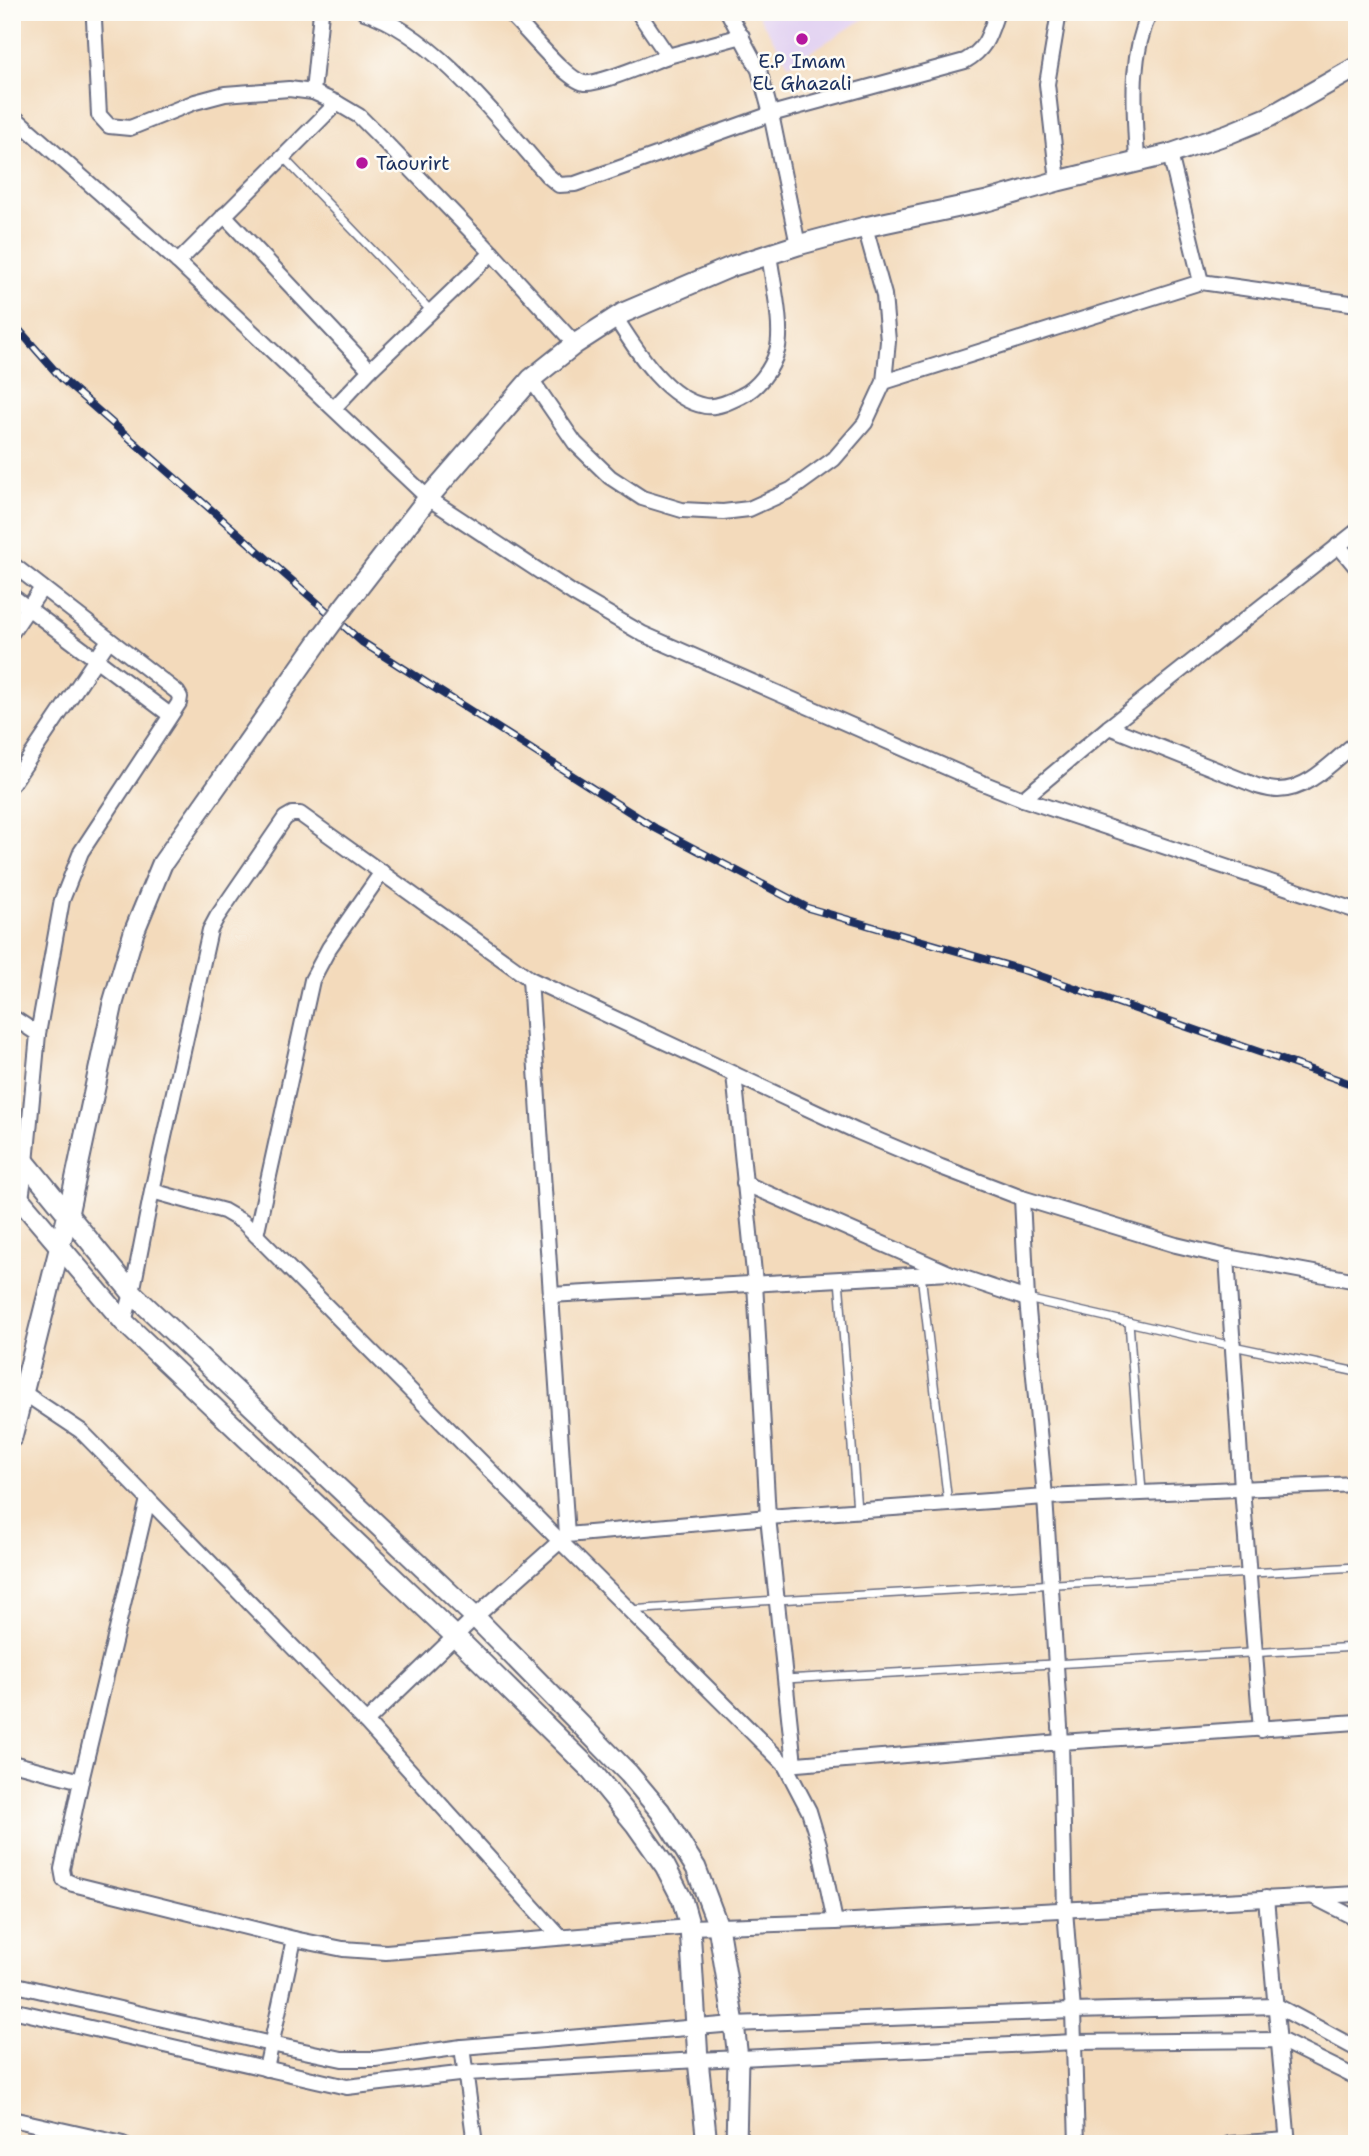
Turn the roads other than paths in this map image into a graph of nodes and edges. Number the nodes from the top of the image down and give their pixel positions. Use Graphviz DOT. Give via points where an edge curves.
graph roads {
  1 [pos="97,12"];
  2 [pos="321,12"];
  3 [pos="364,12"];
  4 [pos="508,12"];
  5 [pos="638,12"];
  6 [pos="728,12"];
  7 [pos="997,12"];
  8 [pos="1059,12"];
  9 [pos="1150,12"];
  10 [pos="742,36"];
  11 [pos="668,56"];
  12 [pos="1357,66"];
  13 [pos="313,92"];
  14 [pos="337,103"];
  15 [pos="771,114"];
  16 [pos="12,115"];
  17 [pos="1170,154"];
  18 [pos="282,156"];
  19 [pos="1137,162"];
  20 [pos="1058,181"];
  21 [pos="224,215"];
  22 [pos="865,227"];
  23 [pos="798,245"];
  24 [pos="492,253"];
  25 [pos="769,254"];
  26 [pos="178,262"];
  27 [pos="1201,282"];
  28 [pos="1357,303"];
  29 [pos="432,312"];
  30 [pos="615,317"];
  31 [pos="575,344"];
  32 [pos="370,370"];
  33 [pos="531,379"];
  34 [pos="884,382"];
  35 [pos="334,408"];
  36 [pos="428,498"];
  37 [pos="1357,531"];
  38 [pos="1338,545"];
  39 [pos="12,564"];
  40 [pos="1357,568"];
  41 [pos="42,588"];
  42 [pos="12,596"];
  43 [pos="28,609"];
  44 [pos="12,632"];
  45 [pos="109,640"];
  46 [pos="95,661"];
  47 [pos="170,715"];
  48 [pos="1109,726"];
  49 [pos="1357,742"];
  50 [pos="12,784"];
  51 [pos="1023,799"];
  52 [pos="382,872"];
  53 [pos="1357,911"];
  54 [pos="530,979"];
  55 [pos="12,1017"];
  56 [pos="38,1034"];
  57 [pos="734,1074"];
  58 [pos="19,1157"];
  59 [pos="744,1183"];
  60 [pos="152,1191"];
  61 [pos="17,1195"];
  62 [pos="1022,1198"];
  63 [pos="68,1214"];
  64 [pos="256,1234"];
  65 [pos="60,1247"];
  66 [pos="1227,1257"];
  67 [pos="949,1273"];
  68 [pos="921,1274"];
  69 [pos="839,1279"];
  70 [pos="1357,1281"];
  71 [pos="755,1283"];
  72 [pos="132,1293"];
  73 [pos="550,1295"];
  74 [pos="1027,1299"];
  75 [pos="124,1322"];
  76 [pos="1129,1322"];
  77 [pos="1233,1346"];
  78 [pos="1357,1372"];
  79 [pos="24,1393"];
  80 [pos="12,1437"];
  81 [pos="1357,1484"];
  82 [pos="1242,1488"];
  83 [pos="1142,1493"];
  84 [pos="1045,1497"];
  85 [pos="148,1499"];
  86 [pos="948,1504"];
  87 [pos="857,1511"];
  88 [pos="768,1517"];
  89 [pos="563,1538"];
  90 [pos="1357,1567"];
  91 [pos="1248,1573"];
  92 [pos="1051,1585"];
  93 [pos="776,1600"];
  94 [pos="629,1610"];
  95 [pos="475,1617"];
  96 [pos="455,1636"];
  97 [pos="1357,1647"];
  98 [pos="1255,1653"];
  99 [pos="1056,1663"];
  100 [pos="785,1679"];
  101 [pos="366,1722"];
  102 [pos="1357,1722"];
  103 [pos="1261,1730"];
  104 [pos="1061,1742"];
  105 [pos="12,1763"];
  106 [pos="789,1765"];
  107 [pos="81,1781"];
  108 [pos="1357,1894"];
  109 [pos="1313,1896"];
  110 [pos="1266,1898"];
  111 [pos="1065,1910"];
  112 [pos="1357,1919"];
  113 [pos="835,1922"];
  114 [pos="718,1926"];
  115 [pos="690,1927"];
  116 [pos="560,1937"];
  117 [pos="294,1939"];
  118 [pos="12,1984"];
  119 [pos="1277,2006"];
  120 [pos="12,2010"];
  121 [pos="1073,2011"];
  122 [pos="734,2024"];
  123 [pos="696,2027"];
  124 [pos="1280,2040"];
  125 [pos="1073,2042"];
  126 [pos="271,2044"];
  127 [pos="462,2047"];
  128 [pos="1357,2049"];
  129 [pos="738,2058"];
  130 [pos="698,2060"];
  131 [pos="266,2068"];
  132 [pos="467,2073"];
  133 [pos="1357,2078"];
  134 [pos="12,2119"];
  135 [pos="1288,2142"];
  136 [pos="123,2144"];
  137 [pos="475,2144"];
  138 [pos="706,2144"];
  139 [pos="736,2144"];
  140 [pos="1077,2144"];
  141 [pos="1229,2144"];
  1 -- 13 [label="street" via="99,115 109,126 130,128 225,94 289,89"];
  2 -- 13 [label="street"];
  3 -- 15 [label="street" via="408,35 442,61 559,185 575,184"];
  4 -- 11 [label="street" via="572,78 586,83"];
  5 -- 11 [label="street"];
  6 -- 10 [label="street"];
  7 -- 15 [label="street" via="987,41 965,61"];
  8 -- 20 [label="street" via="1047,84"];
  9 -- 19 [label="street" via="1135,69"];
  10 -- 11 [label="street"];
  10 -- 15 [label="street" via="759,70"];
  12 -- 17 [label="street" via="1269,117"];
  13 -- 14 [label="street"];
  14 -- 18 [label="street"];
  14 -- 24 [label="street" via="359,116"];
  15 -- 23 [label="street"];
  16 -- 26 [label="street"];
  17 -- 19 [label="street"];
  17 -- 27 [label="street"];
  18 -- 21 [label="street"];
  18 -- 29 [label="lane"];
  19 -- 20 [label="street"];
  20 -- 22 [label="street"];
  21 -- 26 [label="street"];
  21 -- 32 [label="street"];
  22 -- 23 [label="street"];
  22 -- 34 [label="street" via="884,295 888,341"];
  23 -- 25 [label="street"];
  24 -- 29 [label="street"];
  24 -- 31 [label="street"];
  25 -- 30 [label="street"];
  25 -- 30 [label="street" via="778,349 752,391 728,403 707,406 688,400 668,385 644,361"];
  26 -- 35 [label="street"];
  27 -- 28 [label="street"];
  27 -- 34 [label="street"];
  29 -- 32 [label="street"];
  30 -- 31 [label="street"];
  31 -- 33 [label="street"];
  32 -- 35 [label="street"];
  33 -- 34 [label="street" via="575,443 610,477 642,498 682,510 723,512 749,509 791,490 834,459 865,423"];
  33 -- 36 [label="street"];
  35 -- 36 [label="street"];
  36 -- 51 [label="street" via="643,634"];
  36 -- 63 [label="street, bridge" via="321,638 162,864 134,932 113,1003"];
  37 -- 38 [label="street"];
  38 -- 40 [label="street"];
  38 -- 48 [label="street"];
  39 -- 41 [label="street"];
  41 -- 43 [label="street"];
  41 -- 45 [label="street"];
  42 -- 43 [label="street"];
  43 -- 44 [label="street"];
  43 -- 46 [label="street"];
  45 -- 46 [label="street"];
  45 -- 47 [label="street" via="177,692 180,697"];
  46 -- 47 [label="street"];
  46 -- 50 [label="street"];
  47 -- 56 [label="street" via="81,852 68,881"];
  48 -- 49 [label="street" via="1276,790 1293,789 1308,781"];
  48 -- 51 [label="street"];
  51 -- 53 [label="street"];
  52 -- 54 [label="street"];
  52 -- 60 [label="street" via="300,814 285,818 210,930"];
  52 -- 64 [label="street" via="312,980"];
  54 -- 57 [label="street"];
  54 -- 73 [label="street"];
  55 -- 56 [label="street"];
  56 -- 58 [label="street"];
  57 -- 59 [label="street"];
  57 -- 62 [label="street" via="856,1131"];
  58 -- 61 [label="street"];
  58 -- 63 [label="street"];
  59 -- 67 [label="street"];
  59 -- 71 [label="street"];
  60 -- 64 [label="street" via="224,1211"];
  60 -- 72 [label="street"];
  61 -- 65 [label="street"];
  62 -- 66 [label="street"];
  62 -- 74 [label="street"];
  63 -- 65 [label="street"];
  63 -- 72 [label="street"];
  64 -- 89 [label="street"];
  65 -- 75 [label="street"];
  65 -- 79 [label="street"];
  66 -- 70 [label="street"];
  66 -- 77 [label="street"];
  67 -- 68 [label="street"];
  67 -- 74 [label="street"];
  68 -- 69 [label="street"];
  68 -- 86 [label="lane"];
  69 -- 71 [label="street"];
  69 -- 87 [label="lane"];
  71 -- 73 [label="street"];
  71 -- 88 [label="street"];
  72 -- 75 [label="street"];
  72 -- 95 [label="street"];
  73 -- 89 [label="street"];
  74 -- 76 [label="lane"];
  74 -- 84 [label="street"];
  75 -- 96 [label="street"];
  76 -- 77 [label="lane"];
  76 -- 83 [label="lane"];
  77 -- 78 [label="lane"];
  77 -- 82 [label="street"];
  79 -- 80 [label="street"];
  79 -- 85 [label="street" via="80,1431"];
  81 -- 82 [label="street"];
  82 -- 83 [label="street"];
  82 -- 91 [label="street"];
  83 -- 84 [label="street"];
  84 -- 86 [label="street"];
  84 -- 92 [label="street"];
  85 -- 101 [label="street"];
  85 -- 107 [label="street"];
  86 -- 87 [label="street"];
  87 -- 88 [label="street"];
  88 -- 89 [label="street"];
  88 -- 93 [label="street"];
  89 -- 94 [label="street"];
  89 -- 95 [label="street"];
  90 -- 91 [label="lane"];
  91 -- 92 [label="lane"];
  91 -- 98 [label="street"];
  92 -- 93 [label="lane"];
  92 -- 99 [label="street"];
  93 -- 94 [label="lane"];
  93 -- 100 [label="street"];
  94 -- 106 [label="street"];
  95 -- 96 [label="street"];
  95 -- 114 [label="street" via="660,1811 696,1868"];
  96 -- 101 [label="street"];
  96 -- 115 [label="street" via="591,1770 636,1825 665,1866"];
  97 -- 98 [label="lane"];
  98 -- 99 [label="lane"];
  98 -- 103 [label="street"];
  99 -- 100 [label="lane"];
  99 -- 104 [label="street"];
  100 -- 106 [label="street"];
  101 -- 116 [label="street"];
  102 -- 103 [label="street"];
  103 -- 104 [label="street"];
  104 -- 106 [label="street"];
  104 -- 111 [label="street"];
  105 -- 107 [label="street"];
  106 -- 113 [label="street" via="819,1844"];
  107 -- 117 [label="street" via="62,1869 64,1880"];
  108 -- 109 [label="street"];
  109 -- 110 [label="street"];
  109 -- 112 [label="street"];
  110 -- 111 [label="street"];
  110 -- 119 [label="street"];
  111 -- 113 [label="street"];
  111 -- 121 [label="street"];
  113 -- 114 [label="street"];
  114 -- 115 [label="street"];
  114 -- 122 [label="street"];
  115 -- 116 [label="street"];
  115 -- 123 [label="street"];
  116 -- 117 [label="street" via="386,1952"];
  117 -- 126 [label="street"];
  118 -- 126 [label="street"];
  119 -- 121 [label="street"];
  119 -- 124 [label="street"];
  119 -- 128 [label="street"];
  120 -- 131 [label="street"];
  121 -- 122 [label="street"];
  121 -- 125 [label="street"];
  122 -- 123 [label="street"];
  122 -- 129 [label="street"];
  123 -- 127 [label="street"];
  123 -- 130 [label="street"];
  124 -- 125 [label="street"];
  124 -- 133 [label="street"];
  124 -- 135 [label="street"];
  125 -- 129 [label="street"];
  125 -- 140 [label="street"];
  126 -- 127 [label="street" via="342,2059"];
  126 -- 131 [label="street"];
  127 -- 132 [label="street"];
  129 -- 130 [label="street"];
  129 -- 139 [label="street"];
  130 -- 132 [label="street"];
  130 -- 138 [label="street"];
  131 -- 132 [label="street" via="347,2087"];
  132 -- 137 [label="street"];
  134 -- 136 [label="street"];
  135 -- 141 [label="street"];
}
